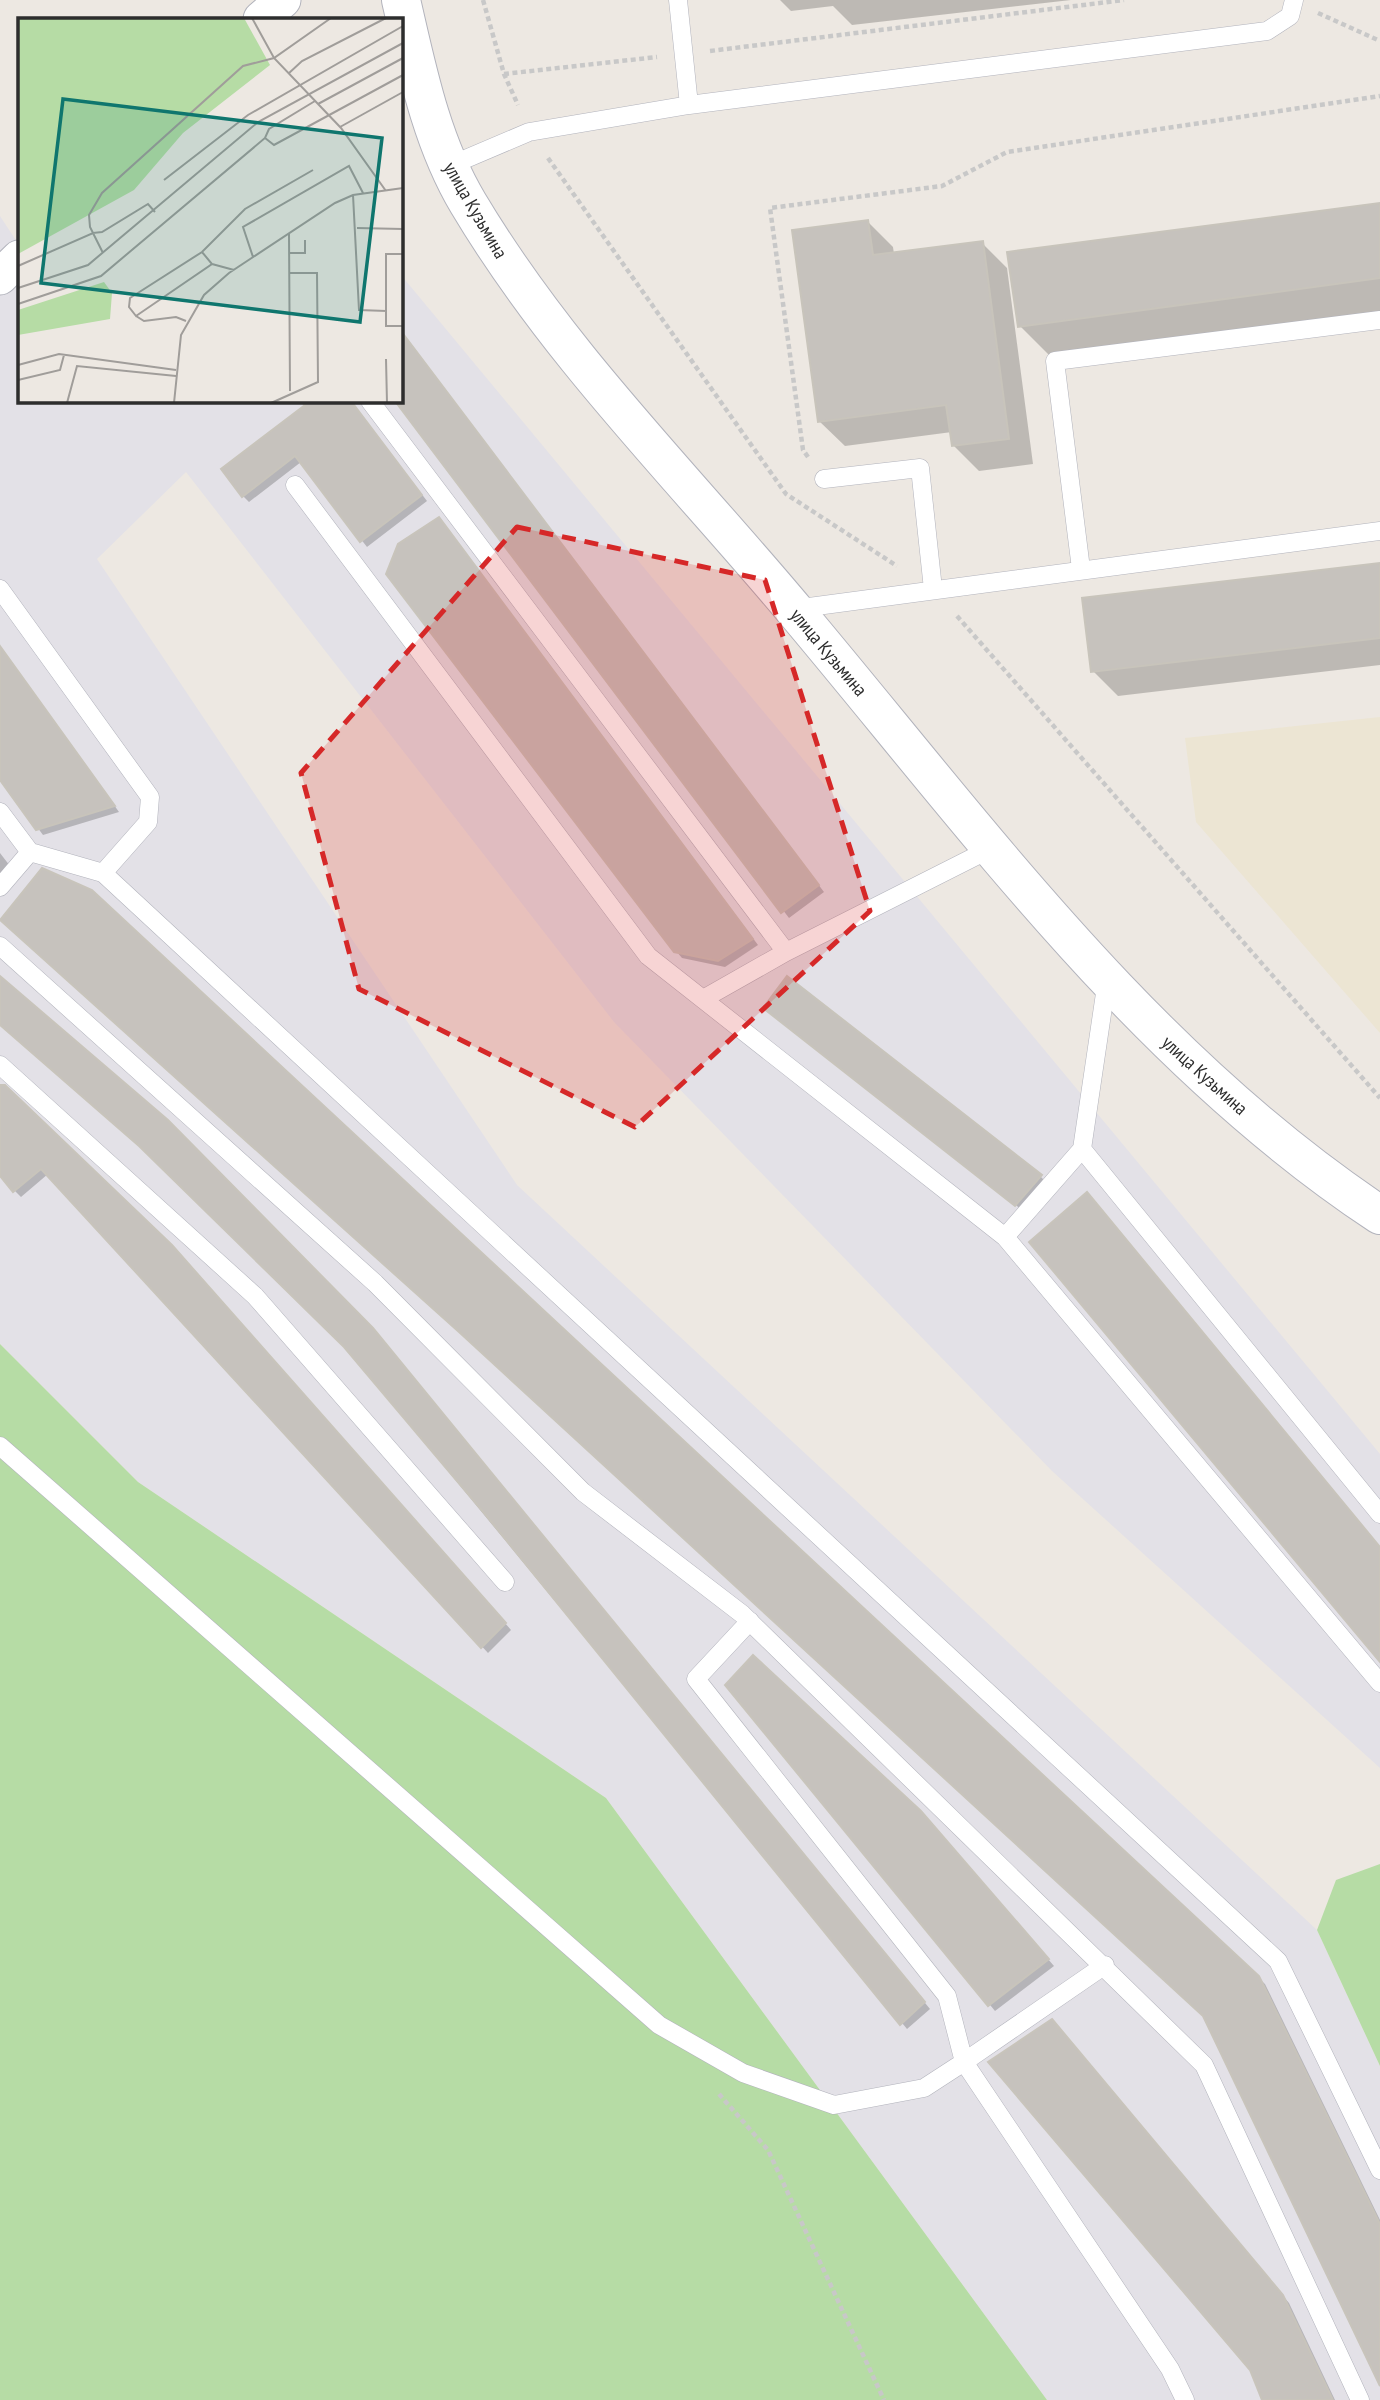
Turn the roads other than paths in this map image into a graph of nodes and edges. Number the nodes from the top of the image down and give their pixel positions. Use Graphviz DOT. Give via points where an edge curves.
graph roads {
  1 [pos="283,0"];
  2 [pos="401,0"];
  3 [pos="678,0"];
  4 [pos="1294,1"];
  5 [pos="262,18"];
  6 [pos="689,105"];
  7 [pos="449,166"];
  8 [pos="18,259"];
  9 [pos="0,277"];
  10 [pos="1380,320"];
  11 [pos="371,402"];
  12 [pos="824,479"];
  13 [pos="295,485"];
  14 [pos="1380,531"];
  15 [pos="1081,569"];
  16 [pos="0,589"];
  17 [pos="933,589"];
  18 [pos="794,609"];
  19 [pos="0,812"];
  20 [pos="992,848"];
  21 [pos="30,852"];
  22 [pos="103,873"];
  23 [pos="0,887"];
  24 [pos="0,946"];
  25 [pos="786,951"];
  26 [pos="1107,980"];
  27 [pos="703,999"];
  28 [pos="0,1065"];
  29 [pos="1083,1149"];
  30 [pos="1380,1215"];
  31 [pos="1005,1237"];
  32 [pos="0,1446"];
  33 [pos="1380,1514"];
  34 [pos="505,1582"];
  35 [pos="750,1621"];
  36 [pos="1380,1683"];
  37 [pos="1105,1965"];
  38 [pos="964,2062"];
  39 [pos="1380,2170"];
  40 [pos="1185,2400"];
  41 [pos="1360,2400"];
  1 -- 5 [label="street"];
  2 -- 7 [label="main road, улица Кузьмина" via="417,96"];
  3 -- 6 [label="lane"];
  4 -- 6 [label="lane" via="1290,16 1267,31"];
  6 -- 7 [label="lane" via="529,131"];
  7 -- 18 [label="main road, улица Кузьмина" via="524,289 598,383"];
  8 -- 9 [label="street"];
  10 -- 15 [label="lane" via="1055,361"];
  11 -- 25 [label="lane"];
  12 -- 17 [label="lane" via="920,468"];
  13 -- 27 [label="lane" via="648,956"];
  14 -- 15 [label="lane"];
  15 -- 17 [label="lane"];
  16 -- 22 [label="lane" via="150,797 148,822"];
  17 -- 18 [label="lane"];
  18 -- 20 [label="main road, улица Кузьмина"];
  19 -- 21 [label="lane"];
  20 -- 25 [label="lane"];
  20 -- 26 [label="main road, улица Кузьмина"];
  21 -- 22 [label="lane"];
  21 -- 23 [label="lane"];
  22 -- 39 [label="lane" via="1278,1961"];
  24 -- 35 [label="lane" via="375,1283 583,1492"];
  25 -- 27 [label="lane"];
  26 -- 29 [label="lane"];
  26 -- 30 [label="main road, улица Кузьмина" via="1218,1089 1323,1177"];
  27 -- 31 [label="lane"];
  28 -- 34 [label="lane" via="255,1296"];
  29 -- 31 [label="lane"];
  29 -- 33 [label="lane"];
  31 -- 36 [label="lane"];
  32 -- 38 [label="lane" via="659,2025 743,2073 834,2105 924,2088"];
  35 -- 37 [label="lane"];
  35 -- 38 [label="lane" via="696,1679 947,1996"];
  37 -- 38 [label="lane"];
  37 -- 41 [label="lane" via="1204,2065"];
  38 -- 40 [label="lane" via="1170,2369"];
}
